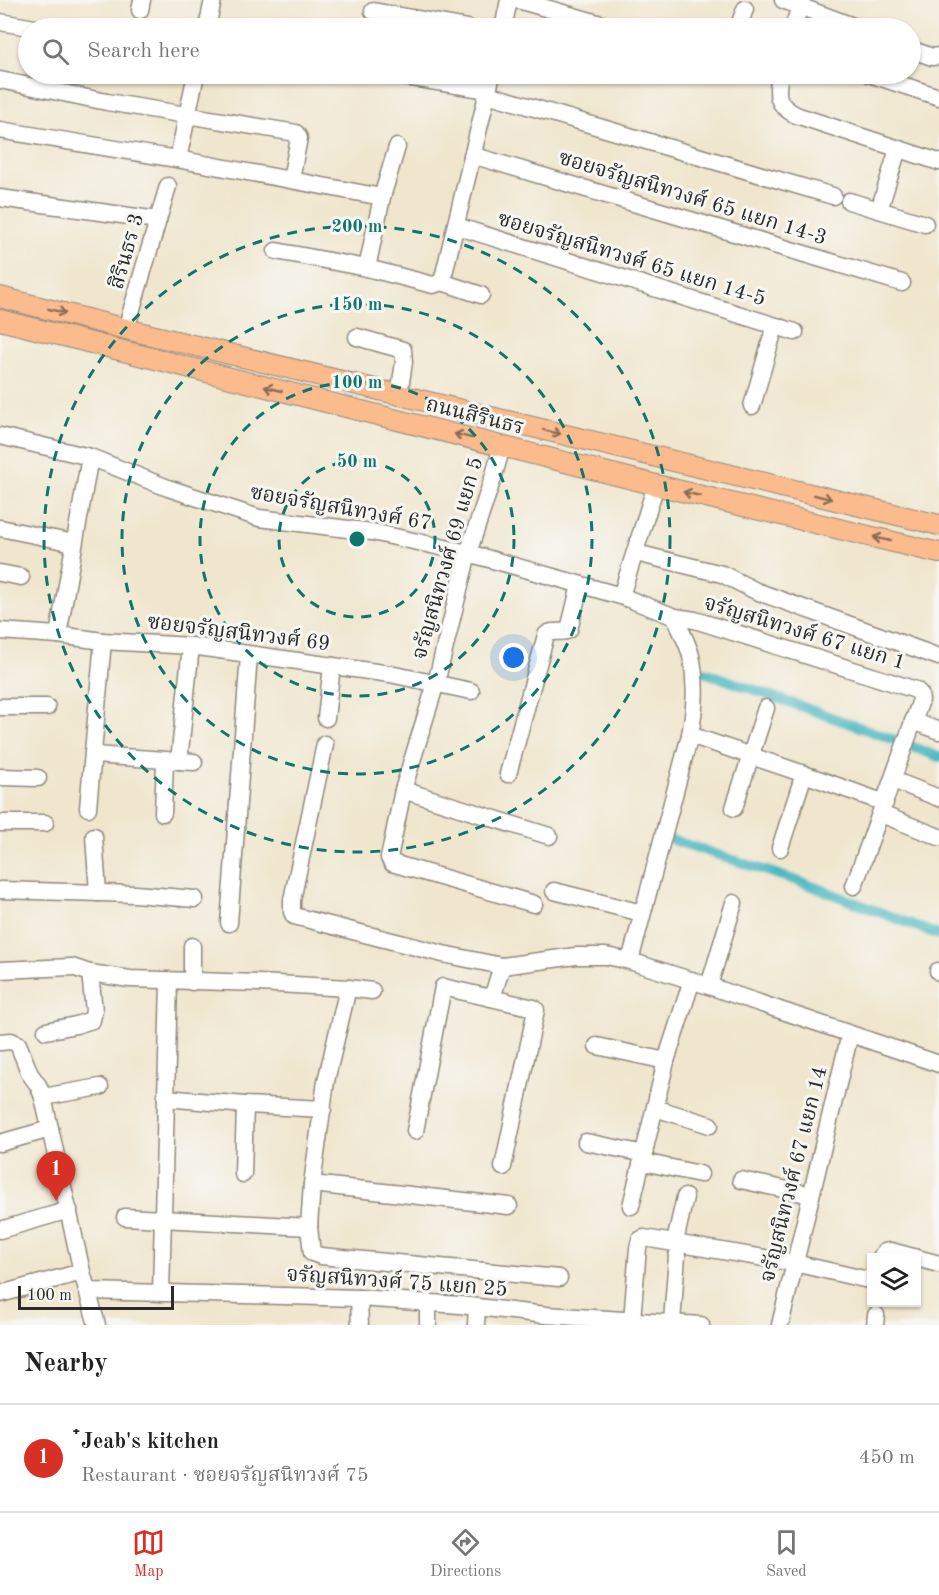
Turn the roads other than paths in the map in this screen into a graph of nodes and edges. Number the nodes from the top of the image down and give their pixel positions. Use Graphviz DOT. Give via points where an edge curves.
graph roads {
  1 [pos="213,0"];
  2 [pos="509,0"];
  3 [pos="518,0"];
  4 [pos="783,0"];
  5 [pos="800,6"];
  6 [pos="745,9"];
  7 [pos="373,11"];
  8 [pos="209,18"];
  9 [pos="412,18"];
  10 [pos="505,18"];
  11 [pos="580,18"];
  12 [pos="742,18"];
  13 [pos="796,18"];
  14 [pos="832,18"];
  15 [pos="0,22"];
  16 [pos="18,25"];
  17 [pos="921,53"];
  18 [pos="939,56"];
  19 [pos="0,80"];
  20 [pos="18,84"];
  21 [pos="20,84"];
  22 [pos="194,84"];
  23 [pos="472,84"];
  24 [pos="777,84"];
  25 [pos="899,84"];
  26 [pos="489,86"];
  27 [pos="939,97"];
  28 [pos="187,116"];
  29 [pos="0,130"];
  30 [pos="397,147"];
  31 [pos="898,148"];
  32 [pos="472,155"];
  33 [pos="178,159"];
  34 [pos="939,162"];
  35 [pos="291,179"];
  36 [pos="168,186"];
  37 [pos="382,197"];
  38 [pos="0,198"];
  39 [pos="879,210"];
  40 [pos="158,220"];
  41 [pos="925,224"];
  42 [pos="456,226"];
  43 [pos="276,250"];
  44 [pos="367,268"];
  45 [pos="442,282"];
  46 [pos="902,283"];
  47 [pos="481,295"];
  48 [pos="0,297"];
  49 [pos="0,320"];
  50 [pos="775,326"];
  51 [pos="126,329"];
  52 [pos="795,332"];
  53 [pos="357,337"];
  54 [pos="399,395"];
  55 [pos="752,406"];
  56 [pos="0,436"];
  57 [pos="502,446"];
  58 [pos="90,457"];
  59 [pos="769,484"];
  60 [pos="656,485"];
  61 [pos="789,489"];
  62 [pos="761,510"];
  63 [pos="780,515"];
  64 [pos="939,525"];
  65 [pos="0,528"];
  66 [pos="74,543"];
  67 [pos="636,553"];
  68 [pos="939,553"];
  69 [pos="468,554"];
  70 [pos="0,573"];
  71 [pos="21,577"];
  72 [pos="580,585"];
  73 [pos="621,596"];
  74 [pos="675,617"];
  75 [pos="0,632"];
  76 [pos="58,635"];
  77 [pos="103,641"];
  78 [pos="191,646"];
  79 [pos="249,655"];
  80 [pos="939,657"];
  81 [pos="332,666"];
  82 [pos="436,683"];
  83 [pos="471,691"];
  84 [pos="0,707"];
  85 [pos="47,707"];
  86 [pos="766,708"];
  87 [pos="326,718"];
  88 [pos="913,721"];
  89 [pos="939,730"];
  90 [pos="690,735"];
  91 [pos="325,744"];
  92 [pos="94,755"];
  93 [pos="751,755"];
  94 [pos="179,761"];
  95 [pos="508,774"];
  96 [pos="804,774"];
  97 [pos="0,777"];
  98 [pos="38,778"];
  99 [pos="893,780"];
  100 [pos="403,790"];
  101 [pos="939,798"];
  102 [pos="88,808"];
  103 [pos="734,808"];
  104 [pos="883,809"];
  105 [pos="163,813"];
  106 [pos="0,823"];
  107 [pos="45,823"];
  108 [pos="94,836"];
  109 [pos="549,836"];
  110 [pos="939,837"];
  111 [pos="780,848"];
  112 [pos="854,886"];
  113 [pos="0,890"];
  114 [pos="554,891"];
  115 [pos="98,893"];
  116 [pos="195,899"];
  117 [pos="734,903"];
  118 [pos="534,904"];
  119 [pos="642,913"];
  120 [pos="229,923"];
  121 [pos="192,946"];
  122 [pos="630,961"];
  123 [pos="502,966"];
  124 [pos="0,970"];
  125 [pos="90,972"];
  126 [pos="692,980"];
  127 [pos="169,981"];
  128 [pos="192,982"];
  129 [pos="710,986"];
  130 [pos="348,988"];
  131 [pos="372,991"];
  132 [pos="492,998"];
  133 [pos="46,1031"];
  134 [pos="850,1034"];
  135 [pos="0,1042"];
  136 [pos="597,1046"];
  137 [pos="666,1061"];
  138 [pos="939,1064"];
  139 [pos="100,1087"];
  140 [pos="43,1096"];
  141 [pos="166,1098"];
  142 [pos="245,1106"];
  143 [pos="654,1108"];
  144 [pos="322,1109"];
  145 [pos="710,1125"];
  146 [pos="50,1129"];
  147 [pos="415,1131"];
  148 [pos="586,1142"];
  149 [pos="0,1143"];
  150 [pos="644,1158"];
  151 [pos="503,1167"];
  152 [pos="243,1174"];
  153 [pos="700,1174"];
  154 [pos="741,1180"];
  155 [pos="312,1184"];
  156 [pos="811,1195"];
  157 [pos="685,1197"];
  158 [pos="509,1206"];
  159 [pos="631,1206"];
  160 [pos="69,1210"];
  161 [pos="125,1217"];
  162 [pos="163,1220"];
  163 [pos="309,1227"];
  164 [pos="0,1230"];
  165 [pos="676,1249"];
  166 [pos="883,1253"];
  167 [pos="898,1253"];
  168 [pos="921,1259"];
  169 [pos="794,1263"];
  170 [pos="939,1264"];
  171 [pos="82,1272"];
  172 [pos="559,1278"];
  173 [pos="867,1279"];
  174 [pos="88,1291"];
  175 [pos="161,1293"];
  176 [pos="0,1294"];
  177 [pos="359,1298"];
  178 [pos="428,1303"];
  179 [pos="477,1307"];
  180 [pos="545,1320"];
  181 [pos="632,1320"];
  182 [pos="580,1321"];
  183 [pos="672,1322"];
  184 [pos="97,1325"];
  185 [pos="360,1325"];
  186 [pos="428,1325"];
  187 [pos="476,1325"];
  188 [pos="701,1325"];
  189 [pos="780,1325"];
  1 -- 8 [label="street"];
  2 -- 10 [label="street"];
  3 -- 11 [label="street"];
  4 -- 5 [label="street"];
  5 -- 13 [label="street"];
  5 -- 14 [label="street"];
  6 -- 12 [label="street"];
  7 -- 9 [label="street"];
  15 -- 16 [label="street"];
  17 -- 18 [label="street"];
  19 -- 20 [label="street"];
  21 -- 28 [label="street"];
  22 -- 28 [label="street"];
  23 -- 26 [label="street"];
  24 -- 31 [label="street" via="785,110"];
  25 -- 27 [label="street"];
  26 -- 32 [label="street"];
  26 -- 39 [label="street"];
  28 -- 33 [label="street"];
  28 -- 35 [label="street" via="296,133 299,138"];
  29 -- 33 [label="street"];
  30 -- 37 [label="street"];
  31 -- 34 [label="street"];
  31 -- 39 [label="street"];
  32 -- 42 [label="street"];
  32 -- 46 [label="street, ซอยจรัญสนิทวงศ์ 65 แยก 14-3"];
  33 -- 35 [label="street"];
  35 -- 37 [label="street"];
  36 -- 40 [label="street, สิรินธร 3"];
  37 -- 44 [label="street"];
  38 -- 40 [label="street"];
  39 -- 41 [label="street"];
  40 -- 51 [label="street, สิรินธร 3"];
  42 -- 45 [label="street"];
  42 -- 50 [label="street, ซอยจรัญสนิทวงศ์ 65 แยก 14-5"];
  43 -- 44 [label="street"];
  44 -- 45 [label="street" via="433,285"];
  45 -- 47 [label="street"];
  48 -- 51 [label="main road, ถนนสิรินธร, one-way"];
  57 -- 49 [label="main road, ถนนสิรินธร, one-way"];
  50 -- 52 [label="street, ซอยจรัญสนิทวงศ์ 65 แยก 14-5"];
  50 -- 55 [label="street"];
  51 -- 54 [label="main road, ถนนสิรินธร"];
  53 -- 54 [label="street" via="403,350"];
  54 -- 59 [label="main road, ถนนสิรินธร, one-way"];
  56 -- 58 [label="street, ซอยจรัญสนิทวงศ์ 67"];
  57 -- 60 [label="main road, ถนนสิรินธร"];
  57 -- 69 [label="street, จรัญสนิทวงศ์ 69 แยก 5"];
  58 -- 66 [label="street"];
  58 -- 69 [label="street, ซอยจรัญสนิทวงศ์ 67" via="259,518 372,532"];
  59 -- 61 [label="main road, ถนนสิรินธร"];
  59 -- 62 [label="main road"];
  62 -- 60 [label="main road, ถนนสิรินธร, one-way"];
  60 -- 67 [label="street"];
  61 -- 63 [label="main road"];
  61 -- 64 [label="main road, ถนนสิรินธร, one-way"];
  62 -- 63 [label="main road, ถนนสิรินธร"];
  68 -- 63 [label="main road, ถนนสิรินธร, one-way"];
  65 -- 66 [label="street"];
  66 -- 76 [label="street"];
  67 -- 73 [label="street"];
  67 -- 80 [label="street" via="722,574 756,591"];
  69 -- 72 [label="street, ซอยจรัญสนิทวงศ์ 67"];
  69 -- 82 [label="street, จรัญสนิทวงศ์ 69 แยก 5"];
  70 -- 71 [label="street"];
  72 -- 73 [label="street, ซอยจรัญสนิทวงศ์ 67"];
  72 -- 95 [label="street" via="569,630 546,635"];
  73 -- 74 [label="street, ซอยจรัญสนิทวงศ์ 67"];
  74 -- 88 [label="street, จรัญสนิทวงศ์ 67 แยก 1" via="916,690 921,700"];
  74 -- 90 [label="street" via="690,655 695,688"];
  75 -- 76 [label="street, ซอยจรัญสนิทวงศ์ 69"];
  76 -- 77 [label="street, ซอยจรัญสนิทวงศ์ 69"];
  77 -- 78 [label="street, ซอยจรัญสนิทวงศ์ 69"];
  77 -- 92 [label="street"];
  78 -- 79 [label="street, ซอยจรัญสนิทวงศ์ 69"];
  78 -- 94 [label="street"];
  79 -- 81 [label="street, ซอยจรัญสนิทวงศ์ 69"];
  79 -- 120 [label="street"];
  81 -- 82 [label="street, ซอยจรัญสนิทวงศ์ 69"];
  81 -- 87 [label="street"];
  82 -- 83 [label="street, ซอยจรัญสนิทวงศ์ 69"];
  82 -- 100 [label="street, จรัญสนิทวงศ์ 69 แยก 5"];
  84 -- 85 [label="street"];
  86 -- 93 [label="street"];
  88 -- 89 [label="street"];
  88 -- 99 [label="street"];
  90 -- 93 [label="street"];
  90 -- 119 [label="street"];
  91 -- 123 [label="street" via="292,900 294,916"];
  92 -- 94 [label="street"];
  92 -- 102 [label="street"];
  93 -- 96 [label="street"];
  93 -- 103 [label="street"];
  94 -- 105 [label="street"];
  96 -- 104 [label="street"];
  96 -- 111 [label="street"];
  97 -- 98 [label="street"];
  99 -- 101 [label="street"];
  99 -- 104 [label="street"];
  100 -- 109 [label="street"];
  100 -- 118 [label="street, จรัญสนิทวงศ์ 69 แยก 5" via="388,858 392,863"];
  104 -- 110 [label="street"];
  104 -- 112 [label="street"];
  106 -- 107 [label="street"];
  108 -- 115 [label="street"];
  113 -- 115 [label="street"];
  114 -- 119 [label="street"];
  115 -- 116 [label="street"];
  117 -- 129 [label="street"];
  119 -- 122 [label="street"];
  121 -- 128 [label="street"];
  122 -- 123 [label="street" via="576,956"];
  122 -- 126 [label="street"];
  123 -- 132 [label="street"];
  124 -- 125 [label="street" via="72,967"];
  125 -- 127 [label="street" via="130,980"];
  125 -- 133 [label="street" via="92,1020"];
  126 -- 129 [label="street"];
  126 -- 137 [label="street"];
  127 -- 128 [label="street"];
  127 -- 141 [label="street"];
  128 -- 130 [label="street"];
  129 -- 134 [label="street"];
  130 -- 131 [label="street"];
  130 -- 144 [label="street"];
  132 -- 147 [label="street" via="443,988"];
  132 -- 151 [label="street" via="536,1010"];
  134 -- 138 [label="street"];
  134 -- 156 [label="street, จรัญสนิทวงศ์ 67 แยก 14"];
  135 -- 140 [label="street" via="18,1044"];
  136 -- 137 [label="street"];
  137 -- 143 [label="street"];
  139 -- 140 [label="street"];
  140 -- 146 [label="street"];
  141 -- 142 [label="street"];
  141 -- 162 [label="street"];
  142 -- 144 [label="street"];
  142 -- 152 [label="street"];
  143 -- 145 [label="street"];
  143 -- 150 [label="street"];
  144 -- 155 [label="street"];
  146 -- 149 [label="street"];
  146 -- 160 [label="street"];
  148 -- 150 [label="street"];
  150 -- 153 [label="street"];
  150 -- 159 [label="street"];
  154 -- 156 [label="street"];
  155 -- 158 [label="street"];
  155 -- 163 [label="street"];
  156 -- 169 [label="street, จรัญสนิทวงศ์ 67 แยก 14"];
  157 -- 165 [label="street"];
  160 -- 164 [label="street"];
  160 -- 171 [label="street"];
  161 -- 162 [label="street"];
  162 -- 163 [label="street"];
  162 -- 175 [label="street"];
  163 -- 172 [label="street" via="313,1255"];
  165 -- 169 [label="street"];
  165 -- 181 [label="street" via="640,1240"];
  165 -- 183 [label="street"];
  166 -- 167 [label="street"];
  168 -- 170 [label="street"];
  169 -- 173 [label="street"];
  169 -- 189 [label="street, จรัญสนิทวงศ์ 67 แยก 14"];
  171 -- 174 [label="street"];
  171 -- 176 [label="street"];
  174 -- 175 [label="street, จรัญสนิทวงศ์ 75 แยก 25"];
  174 -- 184 [label="street"];
  175 -- 177 [label="street, จรัญสนิทวงศ์ 75 แยก 25"];
  177 -- 178 [label="street, จรัญสนิทวงศ์ 75 แยก 25"];
  177 -- 185 [label="street"];
  178 -- 179 [label="street, จรัญสนิทวงศ์ 75 แยก 25"];
  178 -- 186 [label="street"];
  179 -- 180 [label="street, จรัญสนิทวงศ์ 75 แยก 25"];
  179 -- 187 [label="street"];
  180 -- 182 [label="street, จรัญสนิทวงศ์ 75 แยก 25"];
  181 -- 182 [label="street, จรัญสนิทวงศ์ 75 แยก 25"];
  181 -- 183 [label="street, จรัญสนิทวงศ์ 75 แยก 25"];
  183 -- 188 [label="street, จรัญสนิทวงศ์ 75 แยก 25"];
}
